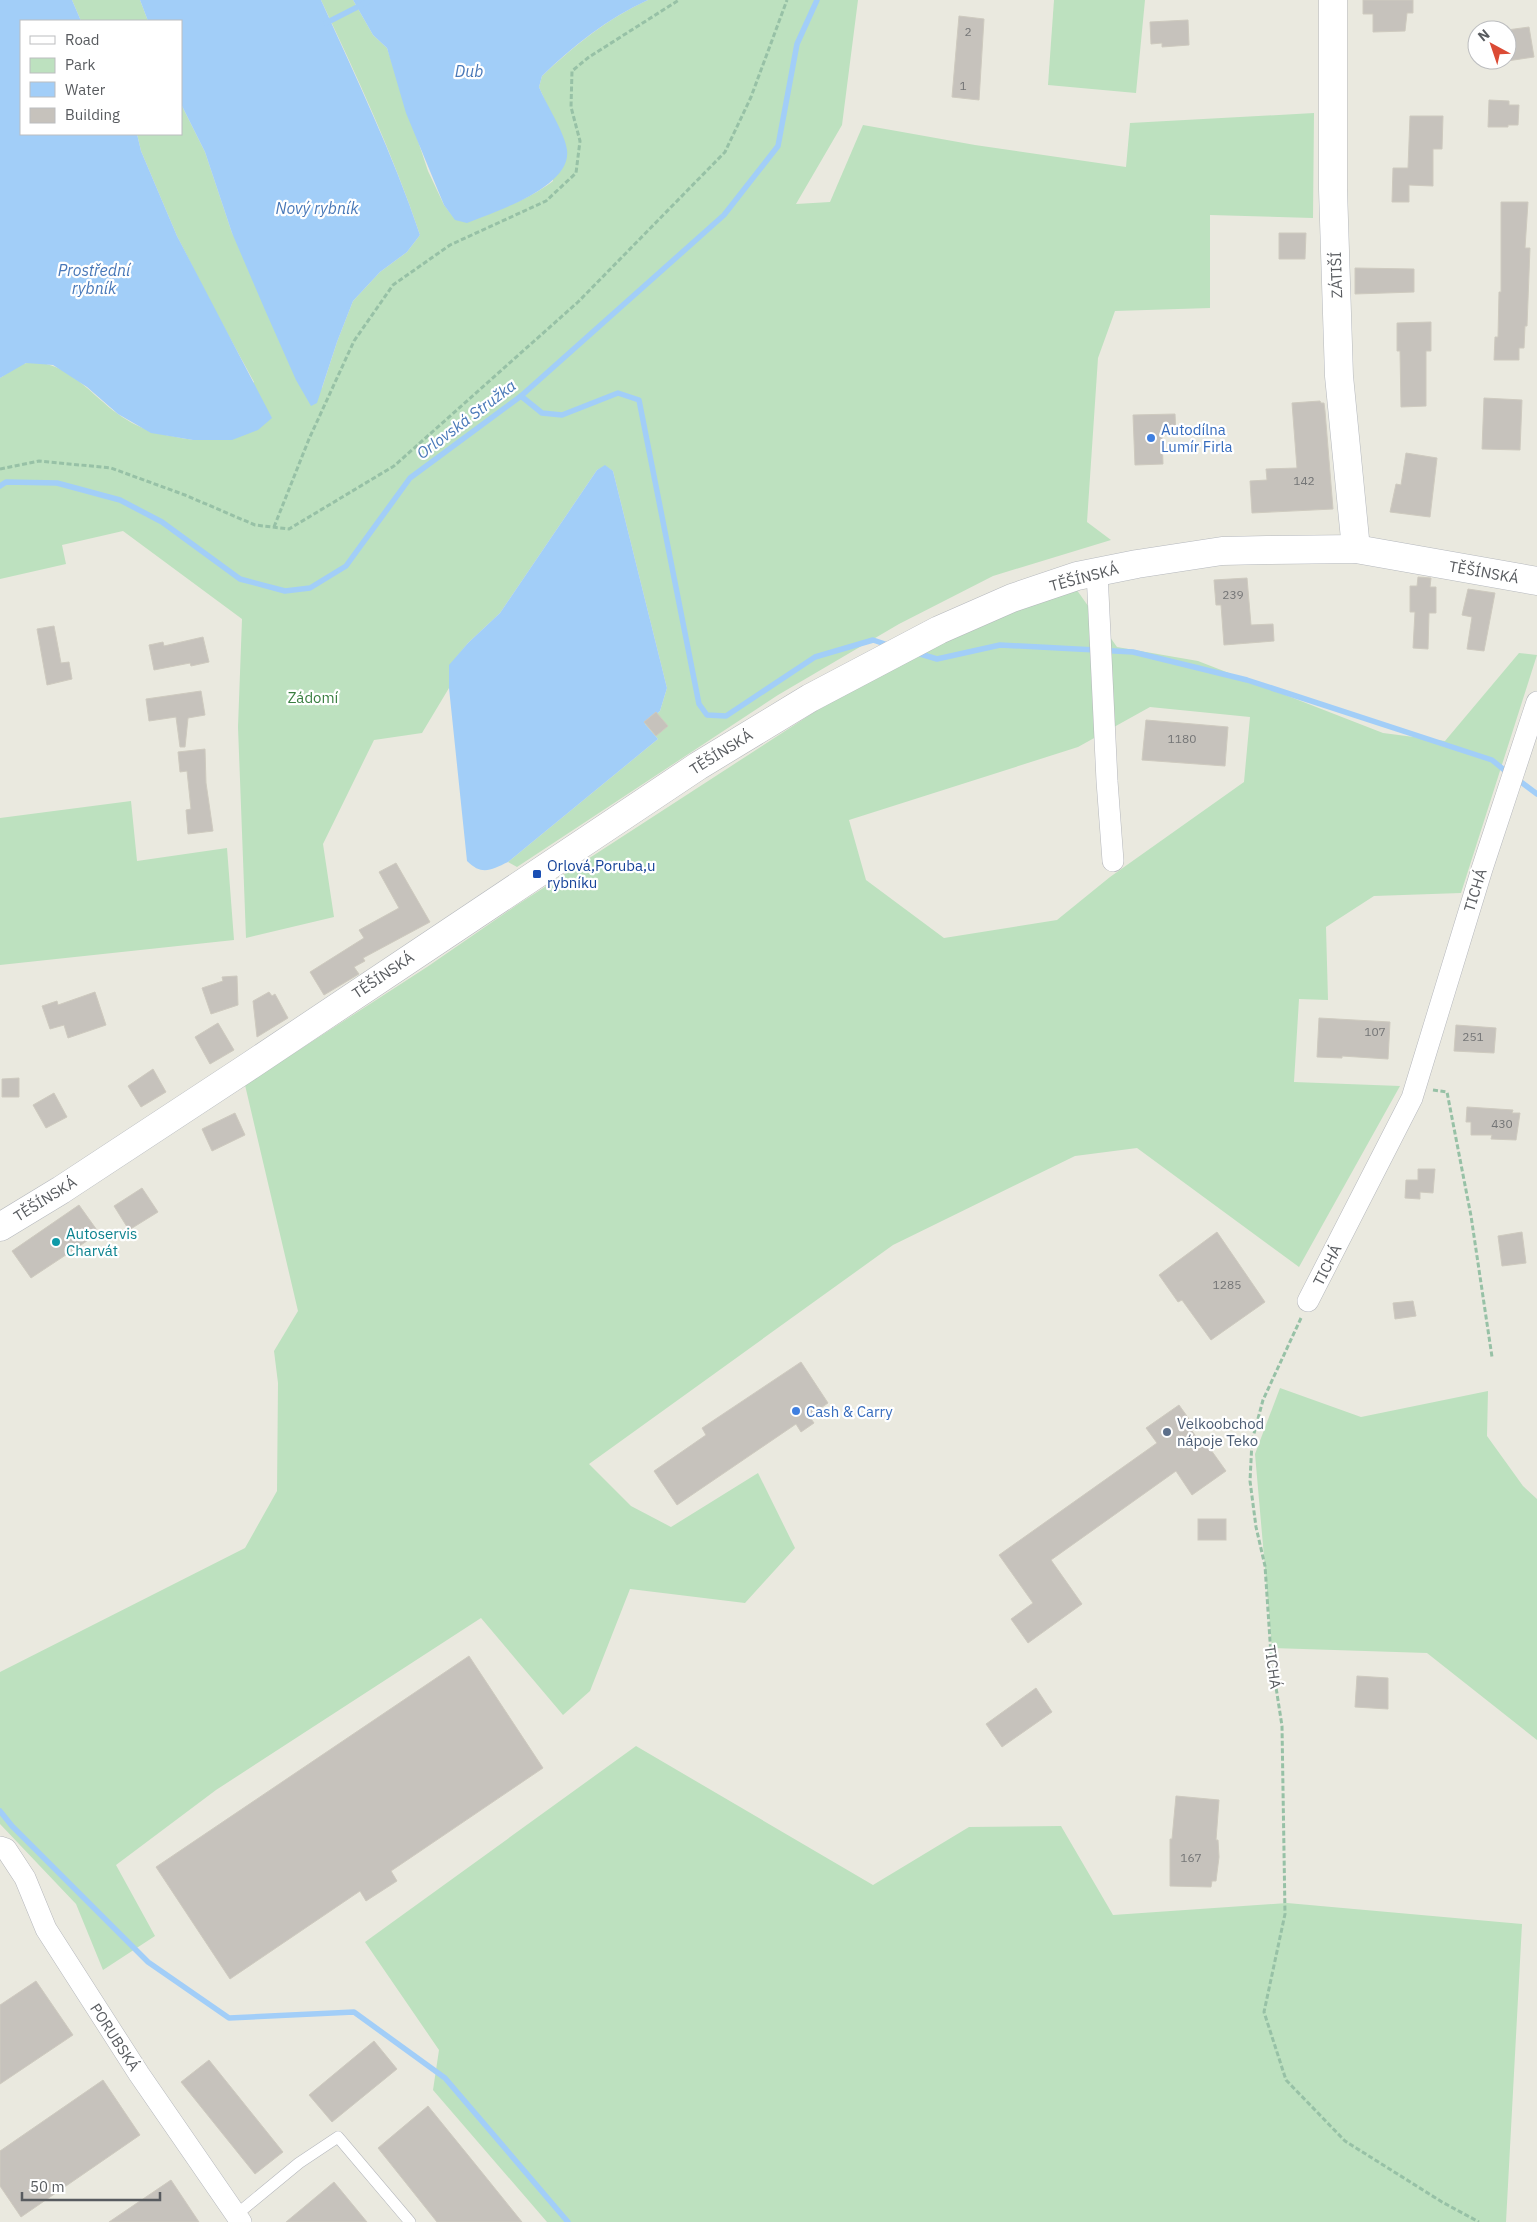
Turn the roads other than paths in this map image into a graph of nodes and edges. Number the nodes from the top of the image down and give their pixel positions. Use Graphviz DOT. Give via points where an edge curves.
graph roads {
  1 [pos="1333,0"];
  2 [pos="1356,549"];
  3 [pos="1097,572"];
  4 [pos="1537,581"];
  5 [pos="1537,702"];
  6 [pos="1113,862"];
  7 [pos="0,1227"];
  8 [pos="1308,1302"];
  9 [pos="0,1847"];
  10 [pos="239,2219"];
  11 [pos="410,2222"];
  1 -- 2 [label="main road, ZÁTIŠÍ" via="1333,189 1339,376"];
  2 -- 3 [label="main road, TĚŠÍNSKÁ" via="1222,552"];
  2 -- 4 [label="main road, TĚŠÍNSKÁ"];
  3 -- 6 [label="street"];
  3 -- 7 [label="main road, TĚŠÍNSKÁ" via="1012,598 938,630 810,698 698,766 61,1190"];
  5 -- 8 [label="street, TICHÁ" via="1412,1098"];
  9 -- 10 [label="street, PORUBSKÁ" via="6,1849 25,1878 51,1937 139,2074"];
  10 -- 11 [label="lane" via="299,2163 338,2137"];
}
